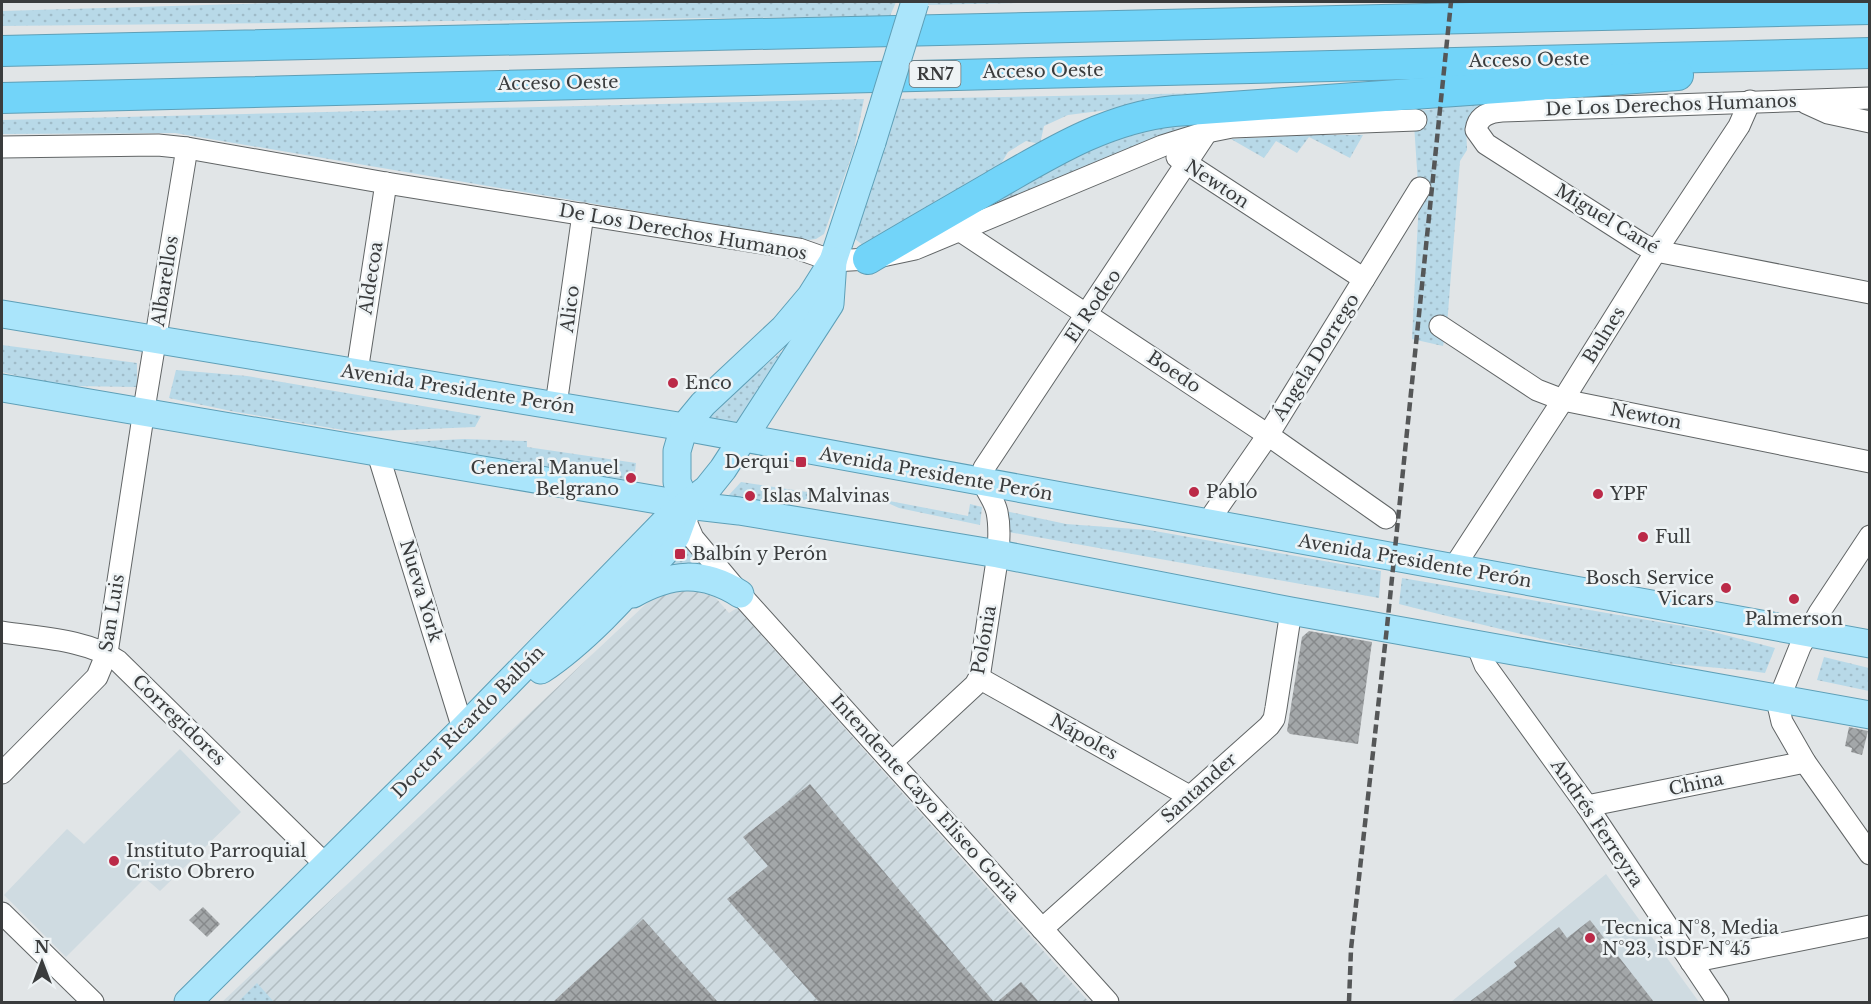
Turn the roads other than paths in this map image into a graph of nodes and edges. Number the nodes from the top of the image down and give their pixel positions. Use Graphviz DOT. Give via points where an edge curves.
graph roads {
  1 [pos="915,2"];
  2 [pos="1810,2"];
  3 [pos="1862,9"];
  4 [pos="2,51"];
  5 [pos="1863,53"];
  6 [pos="2,98"];
  7 [pos="1869,98"];
  8 [pos="1750,101"];
  9 [pos="1802,101"];
  10 [pos="1416,120"];
  11 [pos="1869,122"];
  12 [pos="1477,123"];
  13 [pos="1207,132"];
  14 [pos="1162,146"];
  15 [pos="2,147"];
  16 [pos="187,148"];
  17 [pos="1187,164"];
  18 [pos="386,183"];
  19 [pos="1420,188"];
  20 [pos="583,214"];
  21 [pos="959,230"];
  22 [pos="1656,250"];
  23 [pos="868,259"];
  24 [pos="833,261"];
  25 [pos="1364,279"];
  26 [pos="1869,293"];
  27 [pos="2,314"];
  28 [pos="1088,314"];
  29 [pos="1440,326"];
  30 [pos="155,339"];
  31 [pos="357,372"];
  32 [pos="2,388"];
  33 [pos="1563,400"];
  34 [pos="556,405"];
  35 [pos="143,413"];
  36 [pos="684,427"];
  37 [pos="1268,435"];
  38 [pos="744,438"];
  39 [pos="378,454"];
  40 [pos="1869,462"];
  41 [pos="982,482"];
  42 [pos="687,505"];
  43 [pos="1386,518"];
  44 [pos="1210,524"];
  45 [pos="1869,536"];
  46 [pos="998,554"];
  47 [pos="1454,567"];
  48 [pos="740,594"];
  49 [pos="618,602"];
  50 [pos="1291,611"];
  51 [pos="2,632"];
  52 [pos="1809,632"];
  53 [pos="1869,644"];
  54 [pos="1477,645"];
  55 [pos="107,653"];
  56 [pos="979,678"];
  57 [pos="1779,699"];
  58 [pos="486,706"];
  59 [pos="1869,715"];
  60 [pos="464,729"];
  61 [pos="892,762"];
  62 [pos="1805,762"];
  63 [pos="2,773"];
  64 [pos="1189,796"];
  65 [pos="1587,806"];
  66 [pos="1869,854"];
  67 [pos="326,864"];
  68 [pos="2,913"];
  69 [pos="1869,926"];
  70 [pos="1042,928"];
  71 [pos="1691,962"];
  72 [pos="93,1002"];
  73 [pos="188,1002"];
  74 [pos="1108,1002"];
  75 [pos="1718,1002"];
  1 -- 24 [label="main road, bridge"];
  2 -- 3 [label="highway"];
  3 -- 4 [label="highway"];
  5 -- 6 [label="highway, Acceso Oeste / RN7"];
  5 -- 23 [label="highway" via="1827,62 1620,81 1141,116 1060,147"];
  7 -- 9 [label="street, De Los Derechos Humanos"];
  8 -- 9 [label="street, De Los Derechos Humanos"];
  8 -- 12 [label="street, De Los Derechos Humanos" via="1502,111 1486,115"];
  8 -- 22 [label="street, Bulnes" via="1739,126"];
  9 -- 11 [label="street" via="1828,113"];
  10 -- 13 [label="street, De Los Derechos Humanos" via="1232,127"];
  12 -- 22 [label="street, Miguel Cané" via="1476,130 1486,144"];
  13 -- 14 [label="street, De Los Derechos Humanos"];
  13 -- 17 [label="street, El Rodeo"];
  14 -- 17 [label="street, Newton"];
  14 -- 21 [label="street, De Los Derechos Humanos"];
  15 -- 16 [label="street, De Los Derechos Humanos"];
  16 -- 18 [label="street, De Los Derechos Humanos"];
  16 -- 30 [label="street, Albarellos"];
  17 -- 25 [label="street, Newton"];
  17 -- 28 [label="street, El Rodeo"];
  18 -- 20 [label="street, De Los Derechos Humanos"];
  18 -- 31 [label="street, Aldecoa"];
  19 -- 25 [label="street, Ángela Dorrego"];
  20 -- 24 [label="street, De Los Derechos Humanos" via="799,249"];
  20 -- 34 [label="street, Alico"];
  21 -- 23 [label="street, De Los Derechos Humanos" via="915,249"];
  21 -- 28 [label="street, Boedo"];
  22 -- 26 [label="street, Miguel Cané"];
  22 -- 33 [label="street, Bulnes"];
  23 -- 24 [label="street, De Los Derechos Humanos"];
  24 -- 36 [label="main road" via="800,310"];
  24 -- 38 [label="main road, Doctor Ricardo Balbín" via="830,304"];
  25 -- 37 [label="street, Ángela Dorrego"];
  27 -- 30 [label="main road, Avenida Presidente Perón"];
  28 -- 37 [label="street, Boedo"];
  28 -- 41 [label="street, El Rodeo" via="984,468"];
  29 -- 33 [label="street, Newton" via="1538,390"];
  30 -- 31 [label="main road, Avenida Presidente Perón"];
  30 -- 35 [label="street, Albarellos"];
  31 -- 34 [label="main road, Avenida Presidente Perón"];
  32 -- 35 [label="main road"];
  33 -- 40 [label="street, Newton"];
  33 -- 47 [label="street, Bulnes"];
  34 -- 36 [label="main road, Avenida Presidente Perón"];
  35 -- 39 [label="main road"];
  35 -- 55 [label="street, San Luis"];
  36 -- 38 [label="main road, Avenida Presidente Perón"];
  36 -- 42 [label="main road" via="677,451 677,482"];
  37 -- 43 [label="street, Boedo"];
  37 -- 44 [label="street, Ángela Dorrego"];
  38 -- 41 [label="main road, Avenida Presidente Perón"];
  38 -- 42 [label="main road, Doctor Ricardo Balbín" via="707,489"];
  39 -- 42 [label="main road"];
  39 -- 60 [label="street, Nueva York"];
  41 -- 44 [label="main road, Avenida Presidente Perón"];
  41 -- 46 [label="street, Polónia" via="998,515"];
  42 -- 46 [label="main road"];
  42 -- 48 [label="street, Intendente Cayo Eliseo Goria" via="687,524 693,538"];
  42 -- 49 [label="main road" via="669,547"];
  42 -- 58 [label="main road, Doctor Ricardo Balbín" via="666,521"];
  44 -- 47 [label="main road, Avenida Presidente Perón"];
  45 -- 52 [label="street"];
  46 -- 50 [label="main road"];
  46 -- 56 [label="street, Polónia"];
  47 -- 52 [label="main road, Avenida Presidente Perón"];
  48 -- 49 [label="main road" via="710,580 670,578"];
  48 -- 61 [label="street, Intendente Cayo Eliseo Goria"];
  49 -- 58 [label="main road" via="555,661"];
  50 -- 54 [label="main road"];
  50 -- 64 [label="street, Santander" via="1274,718"];
  51 -- 55 [label="street, Corregidores"];
  52 -- 53 [label="main road, Avenida Presidente Perón"];
  52 -- 57 [label="street"];
  54 -- 57 [label="main road"];
  54 -- 65 [label="street, Andrés Ferreyra" via="1485,665"];
  55 -- 63 [label="street, San Luis" via="97,676"];
  55 -- 67 [label="street, Corregidores"];
  56 -- 61 [label="street, Polónia"];
  56 -- 64 [label="street, Nápoles"];
  57 -- 59 [label="main road"];
  57 -- 62 [label="street" via="1782,722"];
  58 -- 60 [label="main road, Doctor Ricardo Balbín"];
  60 -- 67 [label="main road, Doctor Ricardo Balbín"];
  61 -- 70 [label="street, Intendente Cayo Eliseo Goria"];
  62 -- 65 [label="street, China"];
  62 -- 66 [label="street"];
  64 -- 70 [label="street, Santander"];
  65 -- 71 [label="street, Andrés Ferreyra"];
  67 -- 73 [label="main road, Doctor Ricardo Balbín"];
  68 -- 72 [label="street"];
  69 -- 71 [label="street"];
  70 -- 74 [label="street, Intendente Cayo Eliseo Goria"];
  71 -- 75 [label="street, Andrés Ferreyra"];
}
